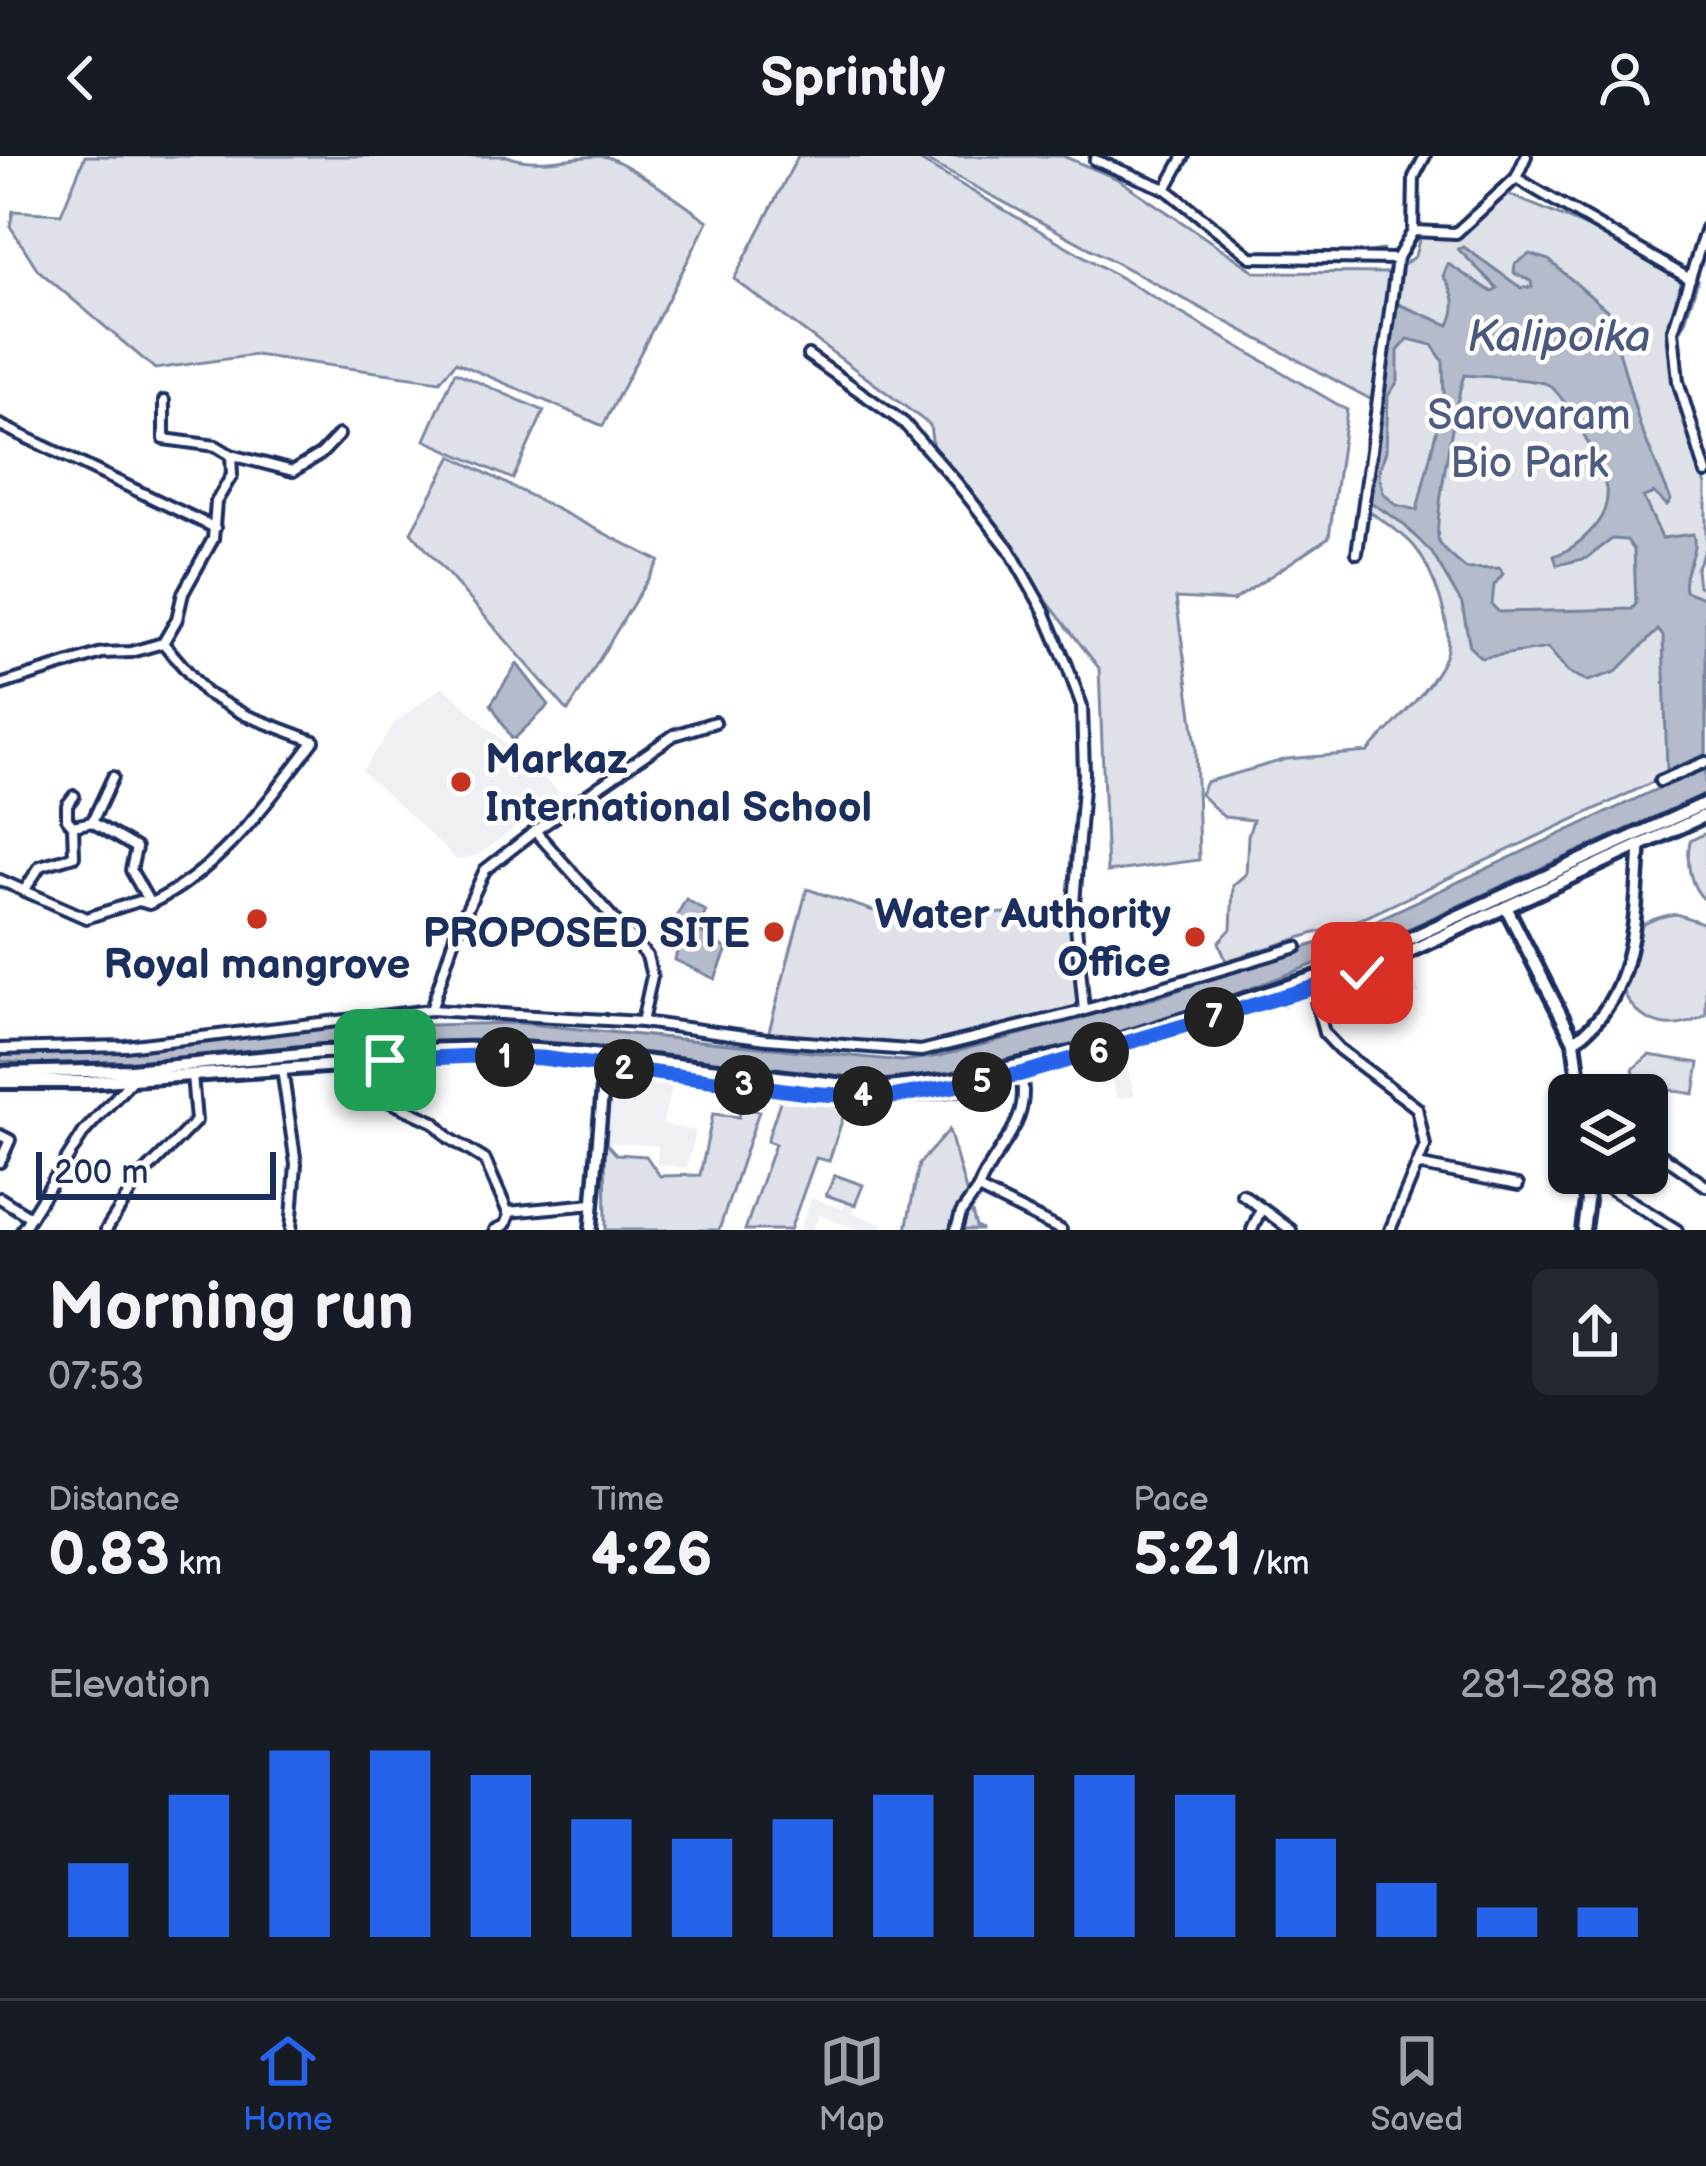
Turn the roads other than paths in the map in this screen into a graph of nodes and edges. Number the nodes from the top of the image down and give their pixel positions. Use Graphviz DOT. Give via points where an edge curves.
graph roads {
  1 [pos="1184,156"];
  2 [pos="1425,156"];
  3 [pos="1526,156"];
  4 [pos="1095,160"];
  5 [pos="1516,178"];
  6 [pos="1166,189"];
  7 [pos="1706,228"];
  8 [pos="1413,231"];
  9 [pos="1396,259"];
  10 [pos="1690,278"];
  11 [pos="808,355"];
  12 [pos="164,401"];
  13 [pos="0,425"];
  14 [pos="339,435"];
  15 [pos="231,455"];
  16 [pos="1706,473"];
  17 [pos="215,528"];
  18 [pos="1358,553"];
  19 [pos="163,644"];
  20 [pos="0,685"];
  21 [pos="715,722"];
  22 [pos="1706,762"];
  23 [pos="113,777"];
  24 [pos="1660,781"];
  25 [pos="74,796"];
  26 [pos="1706,803"];
  27 [pos="1706,815"];
  28 [pos="92,822"];
  29 [pos="74,826"];
  30 [pos="536,832"];
  31 [pos="1640,844"];
  32 [pos="0,880"];
  33 [pos="24,891"];
  34 [pos="1504,902"];
  35 [pos="149,904"];
  36 [pos="1297,946"];
  37 [pos="1311,983"];
  38 [pos="431,1010"];
  39 [pos="1084,1010"];
  40 [pos="642,1022"];
  41 [pos="1574,1041"];
  42 [pos="0,1049"];
  43 [pos="385,1060"];
  44 [pos="605,1061"];
  45 [pos="282,1069"];
  46 [pos="192,1073"];
  47 [pos="1021,1074"];
  48 [pos="1578,1074"];
  49 [pos="133,1078"];
  50 [pos="0,1080"];
  51 [pos="0,1136"];
  52 [pos="1668,1159"];
  53 [pos="0,1162"];
  54 [pos="1417,1165"];
  55 [pos="1518,1185"];
  56 [pos="1706,1185"];
  57 [pos="978,1189"];
  58 [pos="1242,1194"];
  59 [pos="1586,1194"];
  60 [pos="1618,1194"];
  61 [pos="0,1198"];
  62 [pos="592,1204"];
  63 [pos="1261,1209"];
  64 [pos="508,1212"];
  65 [pos="31,1217"];
  66 [pos="22,1230"];
  67 [pos="106,1230"];
  68 [pos="291,1230"];
  69 [pos="495,1230"];
  70 [pos="591,1230"];
  71 [pos="956,1230"];
  72 [pos="1061,1230"];
  73 [pos="1252,1230"];
  74 [pos="1291,1230"];
  75 [pos="1390,1230"];
  76 [pos="1583,1230"];
  77 [pos="1677,1230"];
  1 -- 6 [label="street"];
  2 -- 8 [label="street" via="1414,177"];
  3 -- 5 [label="street"];
  4 -- 6 [label="street"];
  5 -- 8 [label="street" via="1456,233"];
  5 -- 10 [label="street"];
  6 -- 9 [label="street" via="1251,257"];
  7 -- 10 [label="street"];
  8 -- 9 [label="street"];
  9 -- 18 [label="street"];
  10 -- 16 [label="street" via="1673,331 1678,382"];
  11 -- 39 [label="street" via="904,422 957,483 1010,549 1067,665 1082,706 1074,904"];
  12 -- 15 [label="street" via="164,439"];
  13 -- 17 [label="street"];
  14 -- 15 [label="street" via="293,471"];
  15 -- 17 [label="street"];
  17 -- 19 [label="street"];
  19 -- 20 [label="street" via="102,653"];
  19 -- 35 [label="street" via="206,693 314,741 202,871"];
  21 -- 30 [label="street" via="674,735"];
  22 -- 24 [label="street"];
  23 -- 28 [label="street"];
  25 -- 29 [label="street" via="67,819"];
  26 -- 34 [label="main road"];
  27 -- 31 [label="main road"];
  28 -- 29 [label="street"];
  28 -- 35 [label="street" via="136,848 131,870"];
  29 -- 33 [label="street" via="74,856 40,866"];
  30 -- 38 [label="street" via="485,870"];
  30 -- 40 [label="street" via="647,956 652,976"];
  31 -- 34 [label="main road"];
  31 -- 41 [label="street" via="1621,980 1601,1021"];
  32 -- 33 [label="street"];
  33 -- 35 [label="street" via="86,918"];
  34 -- 37 [label="main road"];
  34 -- 41 [label="main road"];
  36 -- 39 [label="street"];
  37 -- 44 [label="main road" via="1100,1047 951,1081 878,1089"];
  37 -- 47 [label="main road"];
  37 -- 54 [label="street" via="1324,1033 1417,1108 1425,1146"];
  38 -- 40 [label="street"];
  38 -- 42 [label="street" via="125,1046"];
  39 -- 40 [label="street" via="922,1051"];
  41 -- 48 [label="main road"];
  43 -- 44 [label="main road"];
  43 -- 45 [label="main road"];
  43 -- 64 [label="street" via="388,1101 485,1160"];
  44 -- 47 [label="main road" via="886,1098"];
  44 -- 50 [label="main road" via="507,1048 323,1052"];
  44 -- 62 [label="street"];
  45 -- 46 [label="main road"];
  45 -- 68 [label="street" via="296,1164"];
  46 -- 49 [label="main road"];
  46 -- 67 [label="street" via="196,1121 138,1180"];
  47 -- 57 [label="street" via="1022,1112"];
  49 -- 50 [label="main road"];
  49 -- 65 [label="street" via="84,1132"];
  51 -- 53 [label="street" via="10,1140"];
  52 -- 56 [label="street"];
  54 -- 55 [label="street"];
  54 -- 75 [label="street"];
  57 -- 71 [label="street"];
  57 -- 72 [label="street"];
  58 -- 63 [label="street"];
  59 -- 76 [label="main road"];
  60 -- 77 [label="street"];
  61 -- 65 [label="street"];
  62 -- 64 [label="street"];
  62 -- 70 [label="street"];
  63 -- 73 [label="street"];
  63 -- 74 [label="street"];
  64 -- 69 [label="street"];
  65 -- 66 [label="street"];
}
